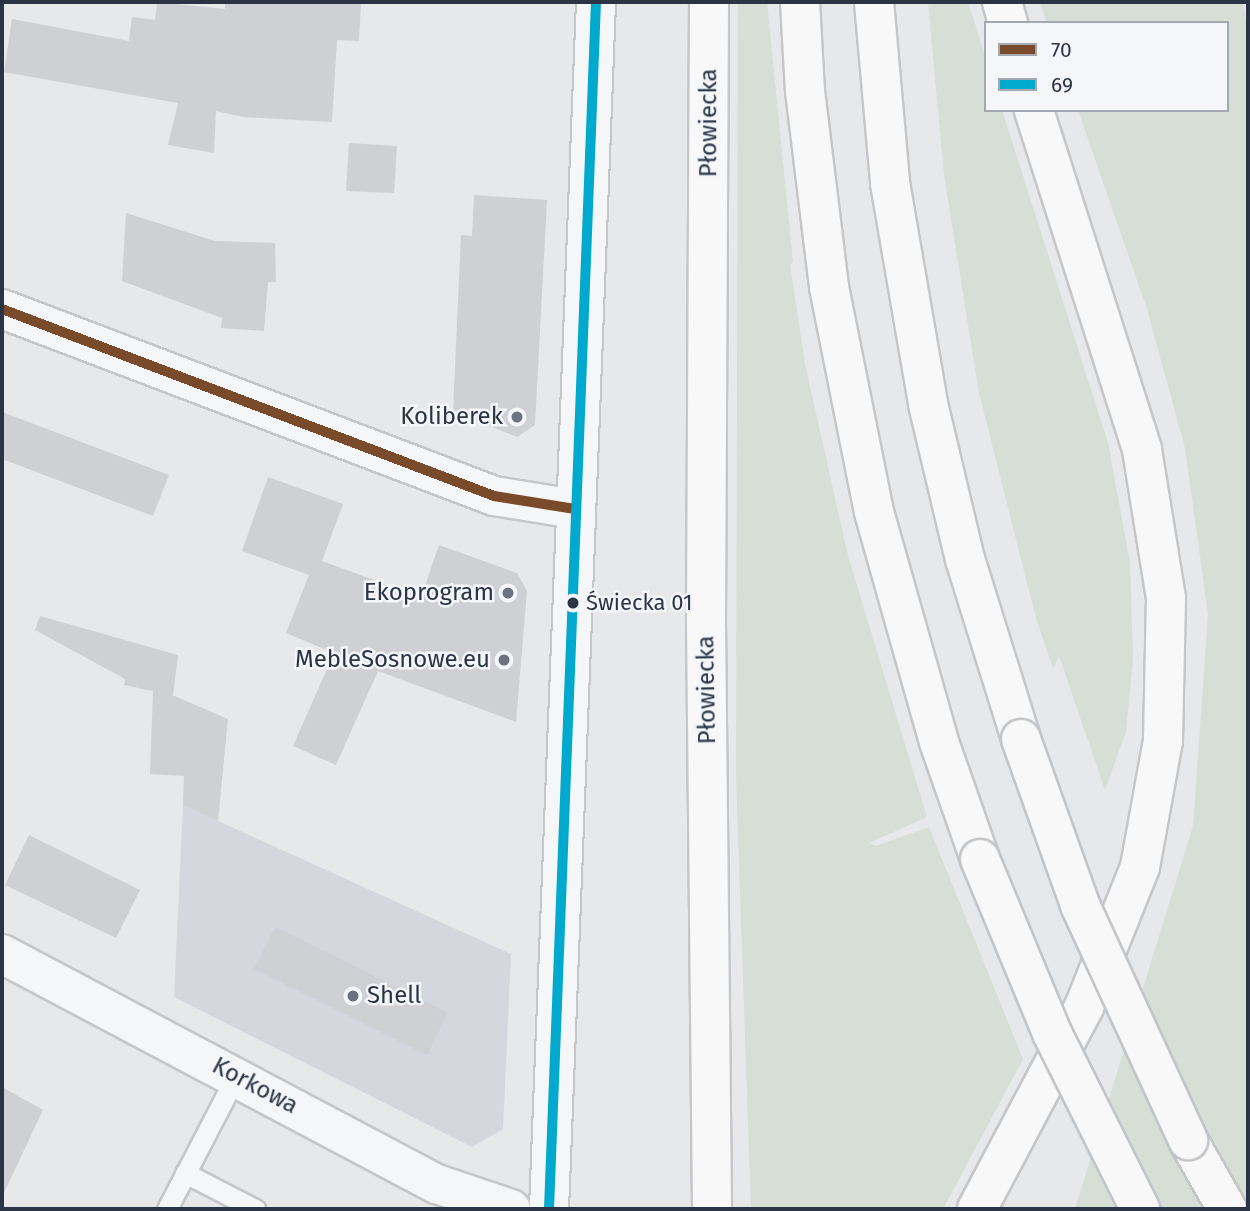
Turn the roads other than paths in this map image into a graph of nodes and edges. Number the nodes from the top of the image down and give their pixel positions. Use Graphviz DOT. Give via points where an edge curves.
graph roads {
  1 [pos="596,2"];
  2 [pos="709,2"];
  3 [pos="800,2"];
  4 [pos="874,2"];
  5 [pos="1002,2"];
  6 [pos="1007,21"];
  7 [pos="1035,112"];
  8 [pos="2,309"];
  9 [pos="575,509"];
  10 [pos="2,954"];
  11 [pos="236,1076"];
  12 [pos="186,1173"];
  13 [pos="167,1209"];
  14 [pos="255,1209"];
  15 [pos="511,1209"];
  16 [pos="549,1209"];
  17 [pos="712,1209"];
  18 [pos="977,1209"];
  19 [pos="1140,1209"];
  20 [pos="1227,1209"];
  1 -- 9 [label="street"];
  2 -- 17 [label="main road, Płowiecka" via="706,623"];
  3 -- 19 [label="main road, bridge" via="826,263 859,445 902,621 980,859 1052,1033"];
  4 -- 20 [label="main road, bridge" via="890,183 926,393 965,559 1021,739 1080,905 1188,1140"];
  5 -- 6 [label="main road"];
  7 -- 18 [label="main road" via="1142,449 1167,598 1163,741 1142,855 1125,905 1084,1007"];
  8 -- 9 [label="street" via="494,496"];
  9 -- 16 [label="street"];
  10 -- 11 [label="street, Korkowa"];
  11 -- 12 [label="lane"];
  11 -- 15 [label="street, Korkowa" via="437,1184"];
  12 -- 13 [label="lane"];
  12 -- 14 [label="lane"];
}
